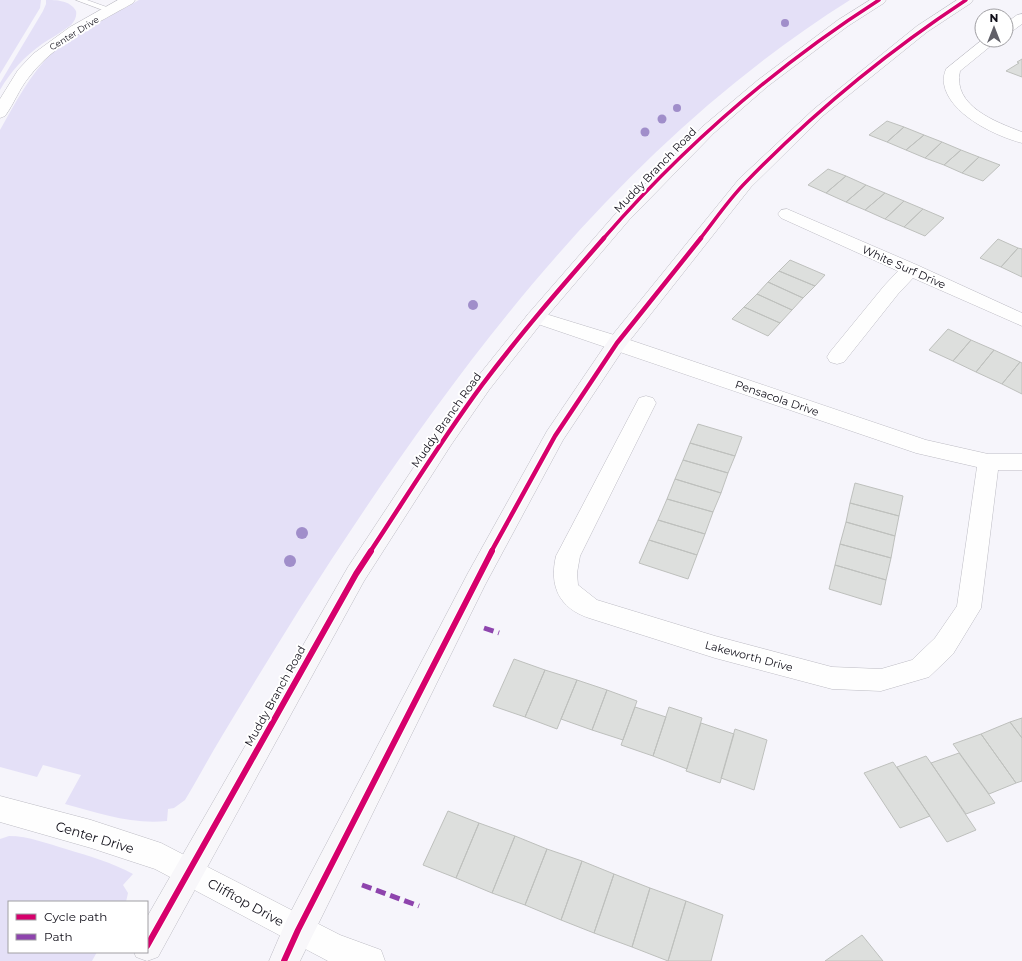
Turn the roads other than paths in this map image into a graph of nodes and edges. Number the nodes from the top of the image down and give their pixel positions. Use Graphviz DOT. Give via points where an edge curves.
graph roads {
  1 [pos="80,0"];
  2 [pos="128,0"];
  3 [pos="878,0"];
  4 [pos="966,0"];
  5 [pos="111,10"];
  6 [pos="981,48"];
  7 [pos="0,113"];
  8 [pos="1022,138"];
  9 [pos="787,214"];
  10 [pos="911,269"];
  11 [pos="536,318"];
  12 [pos="1022,320"];
  13 [pos="617,343"];
  14 [pos="837,357"];
  15 [pos="646,403"];
  16 [pos="988,462"];
  17 [pos="1022,462"];
  18 [pos="0,809"];
  19 [pos="188,871"];
  20 [pos="298,930"];
  21 [pos="148,944"];
  22 [pos="284,961"];
  23 [pos="370,961"];
  1 -- 5 [label="lane"];
  2 -- 5 [label="street, Center Drive"];
  3 -- 11 [label="main road, Muddy Branch Road" via="763,83 708,130 623,216"];
  4 -- 13 [label="main road" via="922,29 819,112 745,183"];
  5 -- 7 [label="street, Center Drive" via="44,53 22,76"];
  6 -- 8 [label="street" via="953,69 951,85 955,94 972,114"];
  9 -- 10 [label="street, White Surf Drive"];
  10 -- 12 [label="street, White Surf Drive"];
  10 -- 14 [label="street"];
  11 -- 13 [label="street, Pensacola Drive"];
  11 -- 19 [label="main road, Muddy Branch Road" via="482,385 443,440 356,574"];
  13 -- 16 [label="street, Pensacola Drive" via="924,447"];
  13 -- 20 [label="main road" via="556,436 476,580"];
  15 -- 16 [label="street, Lakeworth Drive" via="568,556 564,573 570,592 577,601 589,608 715,647 832,678 881,680 920,669 944,646 968,608"];
  16 -- 17 [label="street, Pensacola Drive"];
  18 -- 19 [label="street, Center Drive" via="91,834 161,857"];
  19 -- 20 [label="street, Clifftop Drive"];
  19 -- 21 [label="main road, Muddy Branch Road"];
  20 -- 22 [label="main road"];
  20 -- 23 [label="street, Clifftop Drive" via="333,948"];
}
